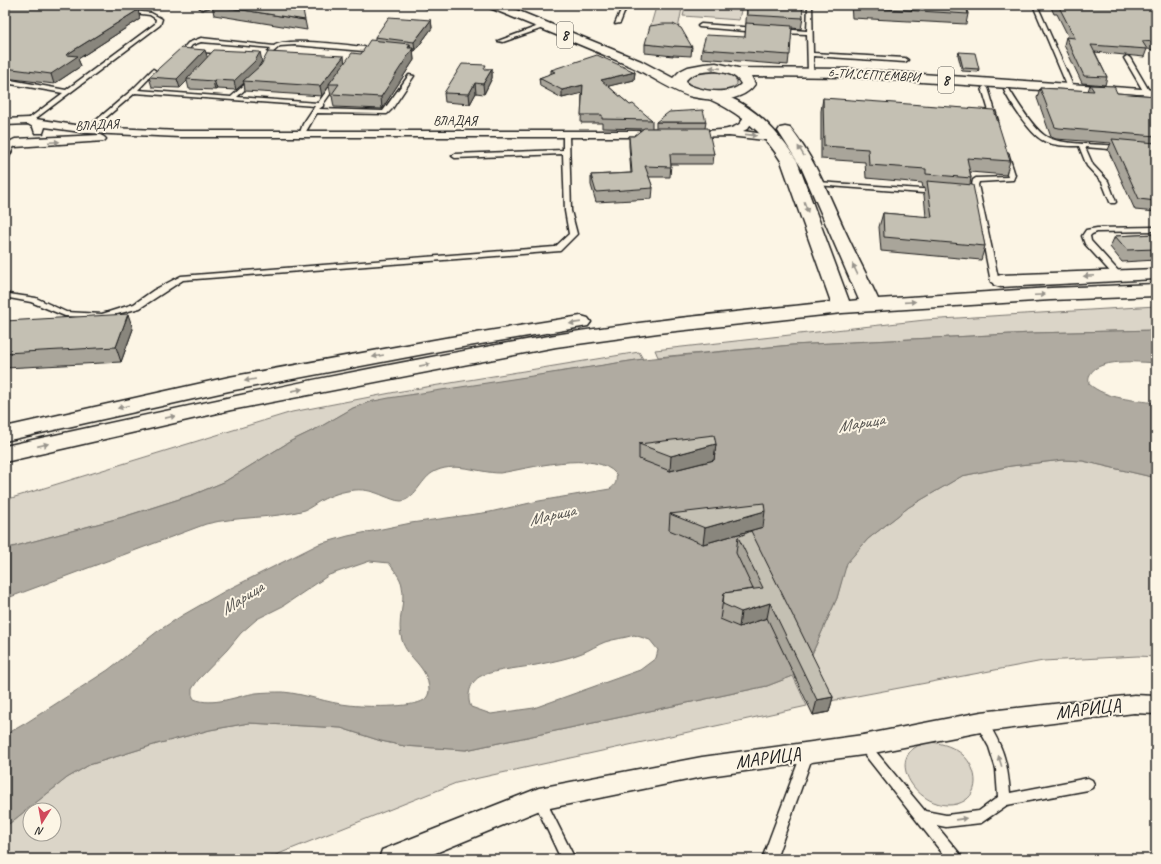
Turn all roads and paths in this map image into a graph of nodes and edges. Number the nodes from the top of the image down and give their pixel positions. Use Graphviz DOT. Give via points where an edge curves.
graph roads {
  1 [pos="216,5"];
  2 [pos="494,5"];
  3 [pos="625,5"];
  4 [pos="810,5"];
  5 [pos="1041,5"];
  6 [pos="202,8"];
  7 [pos="119,11"];
  8 [pos="617,23"];
  9 [pos="544,26"];
  10 [pos="701,26"];
  11 [pos="763,30"];
  12 [pos="771,31"];
  13 [pos="810,33"];
  14 [pos="500,41"];
  15 [pos="274,47"];
  16 [pos="383,50"];
  17 [pos="810,54"];
  18 [pos="215,56"];
  19 [pos="223,57"];
  20 [pos="275,58"];
  21 [pos="1128,58"];
  22 [pos="905,60"];
  23 [pos="210,62"];
  24 [pos="636,64"];
  25 [pos="694,69"];
  26 [pos="153,71"];
  27 [pos="260,72"];
  28 [pos="736,72"];
  29 [pos="810,72"];
  30 [pos="341,74"];
  31 [pos="411,76"];
  32 [pos="5,80"];
  33 [pos="680,85"];
  34 [pos="743,86"];
  35 [pos="184,88"];
  36 [pos="985,88"];
  37 [pos="1071,88"];
  38 [pos="1008,90"];
  39 [pos="134,91"];
  40 [pos="66,92"];
  41 [pos="179,94"];
  42 [pos="714,96"];
  43 [pos="1153,96"];
  44 [pos="234,98"];
  45 [pos="320,105"];
  46 [pos="316,111"];
  47 [pos="750,116"];
  48 [pos="32,121"];
  49 [pos="5,122"];
  50 [pos="88,130"];
  51 [pos="998,132"];
  52 [pos="729,133"];
  53 [pos="180,134"];
  54 [pos="302,134"];
  55 [pos="566,135"];
  56 [pos="774,138"];
  57 [pos="11,144"];
  58 [pos="1080,145"];
  59 [pos="1003,146"];
  60 [pos="1126,148"];
  61 [pos="567,152"];
  62 [pos="455,156"];
  63 [pos="5,159"];
  64 [pos="818,184"];
  65 [pos="946,193"];
  66 [pos="969,195"];
  67 [pos="977,195"];
  68 [pos="1114,202"];
  69 [pos="1156,229"];
  70 [pos="1156,274"];
  71 [pos="1118,276"];
  72 [pos="995,282"];
  73 [pos="1156,290"];
  74 [pos="9,296"];
  75 [pos="868,298"];
  76 [pos="839,300"];
  77 [pos="5,434"];
  78 [pos="5,454"];
  79 [pos="1156,705"];
  80 [pos="982,722"];
  81 [pos="863,745"];
  82 [pos="808,752"];
  83 [pos="1088,784"];
  84 [pos="539,799"];
  85 [pos="1004,800"];
  86 [pos="922,817"];
  87 [pos="391,859"];
  88 [pos="568,859"];
  89 [pos="770,859"];
  90 [pos="955,859"];
  1 -- 6 [label="lane"];
  2 -- 9 [label="street, 8"];
  3 -- 8 [label="lane"];
  4 -- 13 [label="lane"];
  5 -- 37 [label="lane" via="1035,6"];
  7 -- 40 [label="lane" via="151,14 159,19 156,25"];
  9 -- 14 [label="lane"];
  9 -- 24 [label="street, 8"];
  10 -- 11 [label="lane"];
  12 -- 13 [label="lane"];
  13 -- 17 [label="lane"];
  15 -- 16 [label="lane" via="295,43 359,51"];
  15 -- 18 [label="lane" via="201,40 190,44 184,51 190,55"];
  15 -- 20 [label="lane" via="268,58"];
  17 -- 22 [label="lane"];
  17 -- 29 [label="lane"];
  18 -- 19 [label="lane"];
  18 -- 23 [label="lane"];
  21 -- 43 [label="lane"];
  24 -- 25 [label="street, 8"];
  24 -- 33 [label="street, 8"];
  28 -- 25 [label="street, 8, one-way" via="716,67"];
  25 -- 33 [label="street, 8" via="680,76"];
  26 -- 39 [label="lane"];
  27 -- 44 [label="lane"];
  28 -- 29 [label="street, 6-ТИ СЕПТЕМВРИ / 8"];
  28 -- 34 [label="street, 8" via="742,74"];
  29 -- 37 [label="street, 6-ТИ СЕПТЕМВРИ / 8"];
  30 -- 45 [label="lane"];
  31 -- 46 [label="lane" via="385,113"];
  32 -- 40 [label="lane"];
  33 -- 42 [label="street, 8" via="693,93"];
  34 -- 36 [label="street, 6-ТИ СЕПТЕМВРИ / 8" via="784,78 811,78"];
  34 -- 42 [label="street, 8" via="728,95"];
  64 -- 34 [label="street, one-way" via="789,135 762,110"];
  35 -- 41 [label="lane"];
  36 -- 38 [label="street, 6-ТИ СЕПТЕМВРИ / 8"];
  36 -- 51 [label="lane"];
  37 -- 43 [label="street, 6-ТИ СЕПТЕМВРИ / 8"];
  38 -- 43 [label="street, 6-ТИ СЕПТЕМВРИ / 8"];
  38 -- 58 [label="lane" via="1037,133 1058,143"];
  39 -- 41 [label="lane"];
  39 -- 50 [label="lane"];
  40 -- 48 [label="lane"];
  41 -- 44 [label="lane"];
  42 -- 47 [label="street"];
  44 -- 45 [label="lane"];
  45 -- 46 [label="lane"];
  46 -- 54 [label="lane"];
  47 -- 52 [label="street" via="743,127"];
  47 -- 56 [label="street"];
  48 -- 49 [label="street, ВЛАДАЯ"];
  48 -- 50 [label="street, ВЛАДАЯ"];
  48 -- 57 [label="street" via="39,125 38,133"];
  50 -- 53 [label="street, ВЛАДАЯ"];
  52 -- 55 [label="street, ВЛАДАЯ"];
  52 -- 56 [label="street, ВЛАДАЯ, one-way"];
  53 -- 54 [label="street, ВЛАДАЯ"];
  57 -- 53 [label="street, ВЛАДАЯ, one-way"];
  54 -- 55 [label="street, ВЛАДАЯ"];
  55 -- 61 [label="lane"];
  56 -- 76 [label="street, one-way" via="789,161"];
  57 -- 63 [label="lane"];
  58 -- 60 [label="lane"];
  58 -- 68 [label="lane" via="1090,166 1105,181"];
  59 -- 67 [label="lane" via="1011,179 976,180"];
  61 -- 62 [label="lane"];
  61 -- 74 [label="lane" via="568,211 573,234 558,249 181,278 137,306 102,316 65,314 33,300"];
  64 -- 65 [label="lane"];
  75 -- 64 [label="street, one-way"];
  66 -- 67 [label="lane"];
  67 -- 72 [label="lane"];
  69 -- 71 [label="lane" via="1089,232 1086,236 1088,242"];
  70 -- 71 [label="street"];
  71 -- 72 [label="street, one-way"];
  72 -- 75 [label="street"];
  75 -- 73 [label="street, one-way"];
  75 -- 76 [label="street"];
  76 -- 77 [label="street, one-way" via="651,313 445,344 229,384"];
  78 -- 76 [label="street, one-way" via="231,403 450,360 556,341"];
  79 -- 80 [label="street, МАРИЦА" via="1134,704"];
  80 -- 81 [label="street, МАРИЦА"];
  85 -- 80 [label="lane, one-way" via="1002,769 995,745"];
  81 -- 82 [label="street, МАРИЦА"];
  81 -- 86 [label="lane"];
  82 -- 84 [label="street, МАРИЦА" via="702,767"];
  82 -- 89 [label="lane"];
  83 -- 85 [label="lane"];
  84 -- 87 [label="street, МАРИЦА"];
  84 -- 88 [label="lane"];
  86 -- 85 [label="lane, one-way" via="946,821 981,817"];
  86 -- 90 [label="lane"];
}
